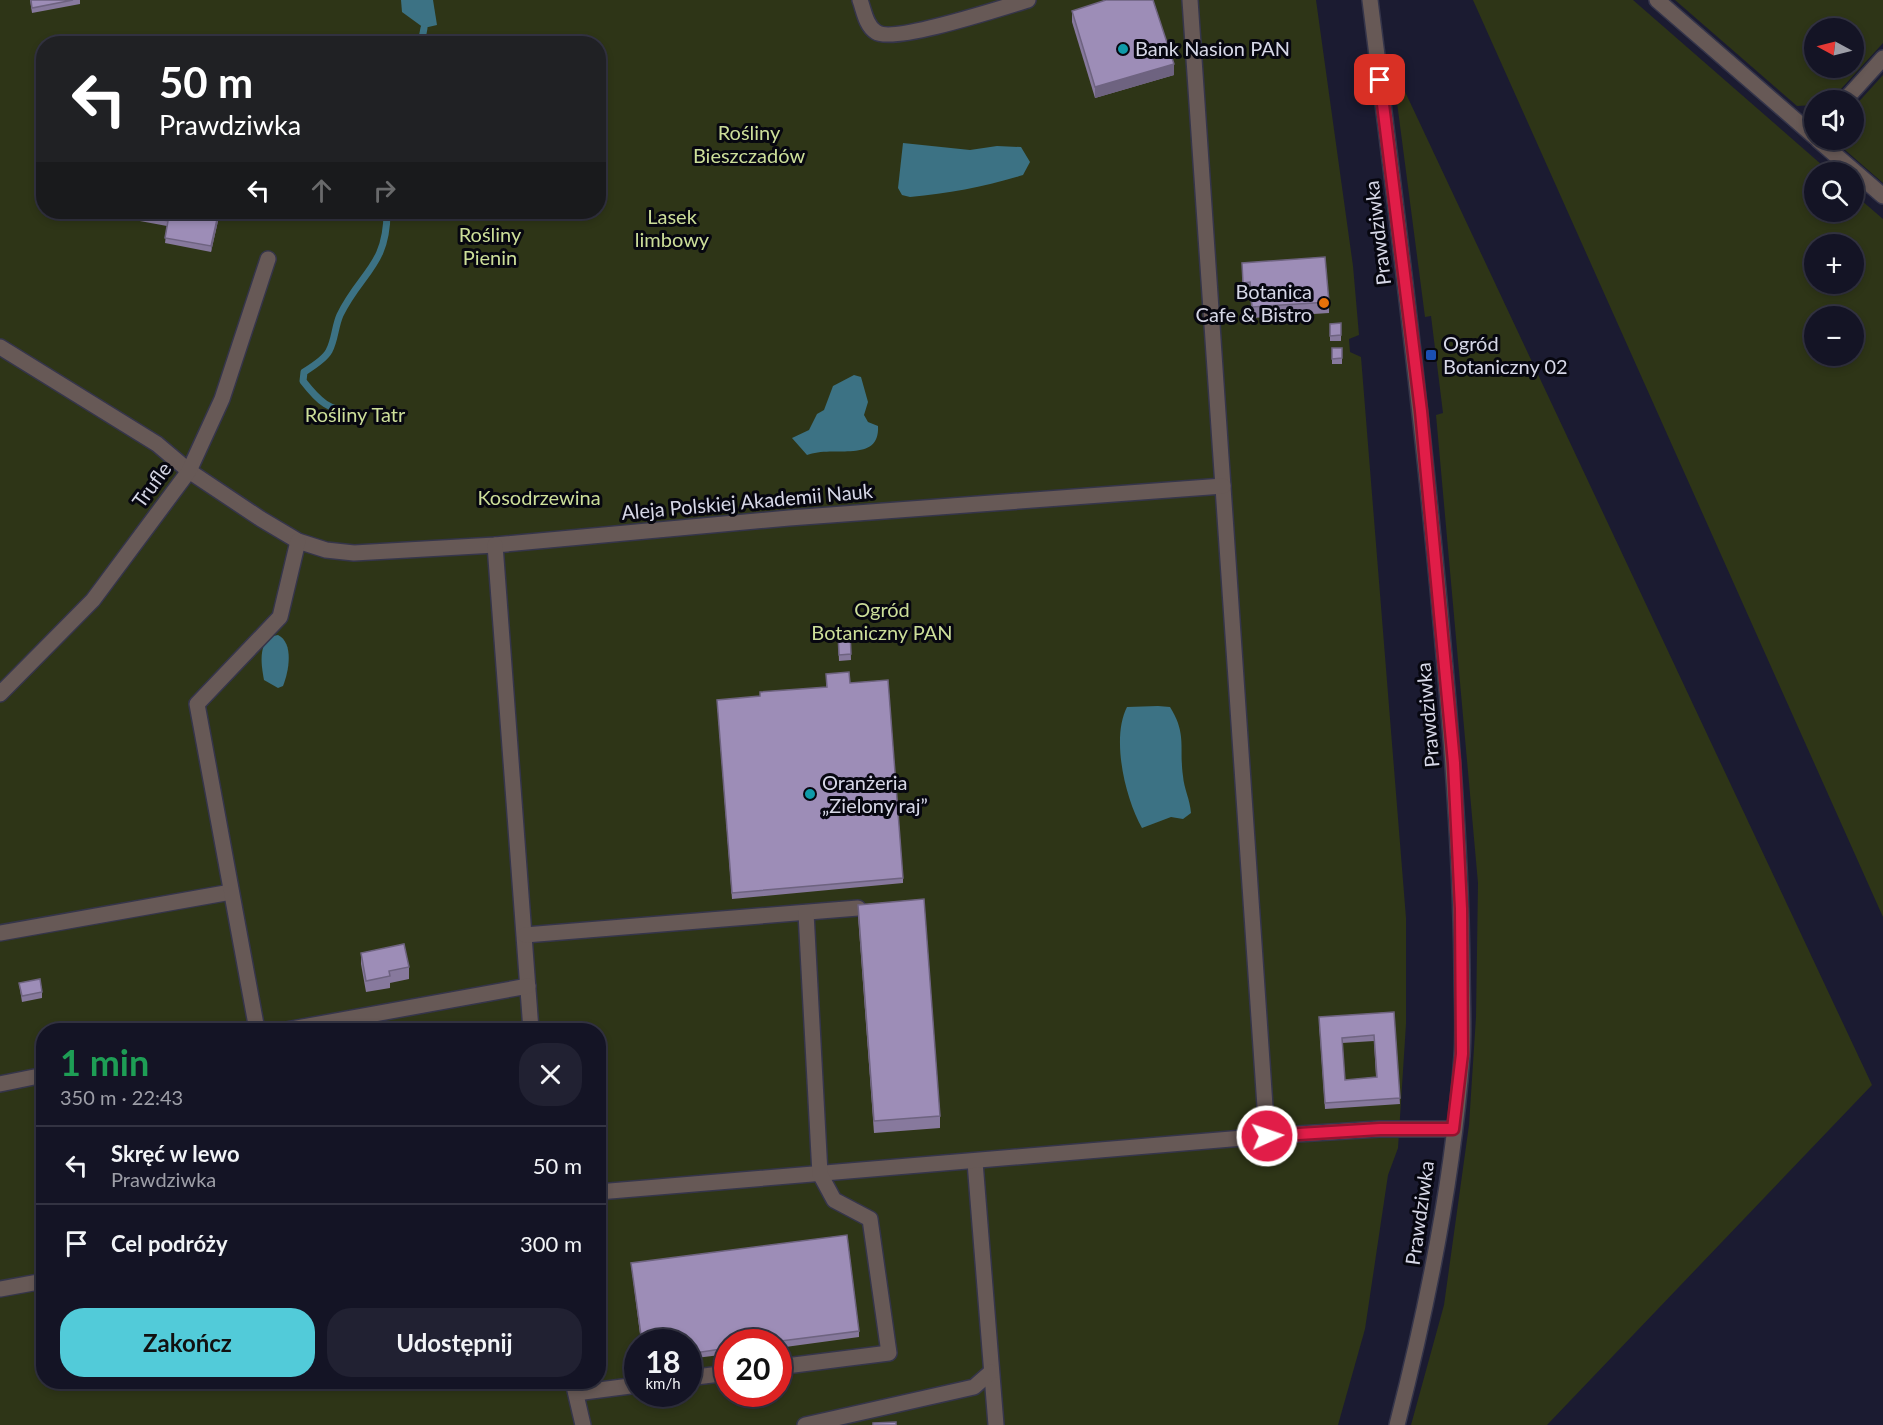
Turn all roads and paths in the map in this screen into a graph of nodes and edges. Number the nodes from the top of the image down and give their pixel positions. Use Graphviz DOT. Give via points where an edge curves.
graph roads {
  1 [pos="860,0"];
  2 [pos="1028,0"];
  3 [pos="1190,0"];
  4 [pos="1370,0"];
  5 [pos="1657,0"];
  6 [pos="1883,58"];
  7 [pos="1854,90"];
  8 [pos="1804,127"];
  9 [pos="1830,150"];
  10 [pos="1883,196"];
  11 [pos="268,259"];
  12 [pos="0,346"];
  13 [pos="189,471"];
  14 [pos="1223,486"];
  15 [pos="298,541"];
  16 [pos="495,545"];
  17 [pos="0,693"];
  18 [pos="231,892"];
  19 [pos="858,908"];
  20 [pos="806,913"];
  21 [pos="0,933"];
  22 [pos="525,935"];
  23 [pos="528,986"];
  24 [pos="257,1023"];
  25 [pos="324,1023"];
  26 [pos="531,1023"];
  27 [pos="36,1077"];
  28 [pos="0,1083"];
  29 [pos="1453,1129"];
  30 [pos="1267,1136"];
  31 [pos="975,1162"];
  32 [pos="820,1174"];
  33 [pos="606,1191"];
  34 [pos="36,1282"];
  35 [pos="0,1289"];
  36 [pos="792,1365"];
  37 [pos="991,1372"];
  38 [pos="624,1385"];
  39 [pos="606,1386"];
  40 [pos="575,1389"];
  41 [pos="828,1422"];
  42 [pos="583,1425"];
  43 [pos="805,1425"];
  44 [pos="996,1425"];
  45 [pos="1397,1425"];
  1 -- 2 [label="street" via="867,20 876,32 887,36 923,30"];
  3 -- 14 [label="street"];
  4 -- 29 [label="street, Prawdziwka" via="1421,411 1454,763 1462,1054"];
  5 -- 8 [label="street"];
  6 -- 7 [label="street"];
  9 -- 10 [label="street"];
  11 -- 13 [label="street, Trufle" via="222,399"];
  12 -- 13 [label="street, Aleja Polskiej Akademii Nauk" via="157,444"];
  13 -- 15 [label="street, Aleja Polskiej Akademii Nauk"];
  13 -- 17 [label="street, Trufle" via="93,600"];
  14 -- 16 [label="street, Aleja Polskiej Akademii Nauk"];
  14 -- 30 [label="street"];
  15 -- 16 [label="street, Aleja Polskiej Akademii Nauk" via="354,553"];
  15 -- 18 [label="street" via="280,617 197,704"];
  16 -- 22 [label="street"];
  18 -- 21 [label="street"];
  18 -- 24 [label="street"];
  19 -- 20 [label="street"];
  20 -- 22 [label="street"];
  20 -- 32 [label="street"];
  22 -- 23 [label="street"];
  23 -- 25 [label="street"];
  23 -- 26 [label="street"];
  27 -- 28 [label="street"];
  29 -- 30 [label="street"];
  29 -- 45 [label="street, Prawdziwka" via="1439,1241"];
  30 -- 31 [label="street"];
  31 -- 32 [label="street"];
  31 -- 37 [label="street"];
  32 -- 33 [label="street"];
  32 -- 36 [label="street" via="834,1200 870,1219 889,1353"];
  34 -- 35 [label="street"];
  37 -- 41 [label="street" via="974,1387"];
  37 -- 44 [label="street"];
  38 -- 39 [label="street"];
  40 -- 42 [label="street"];
  41 -- 43 [label="street"];
}
